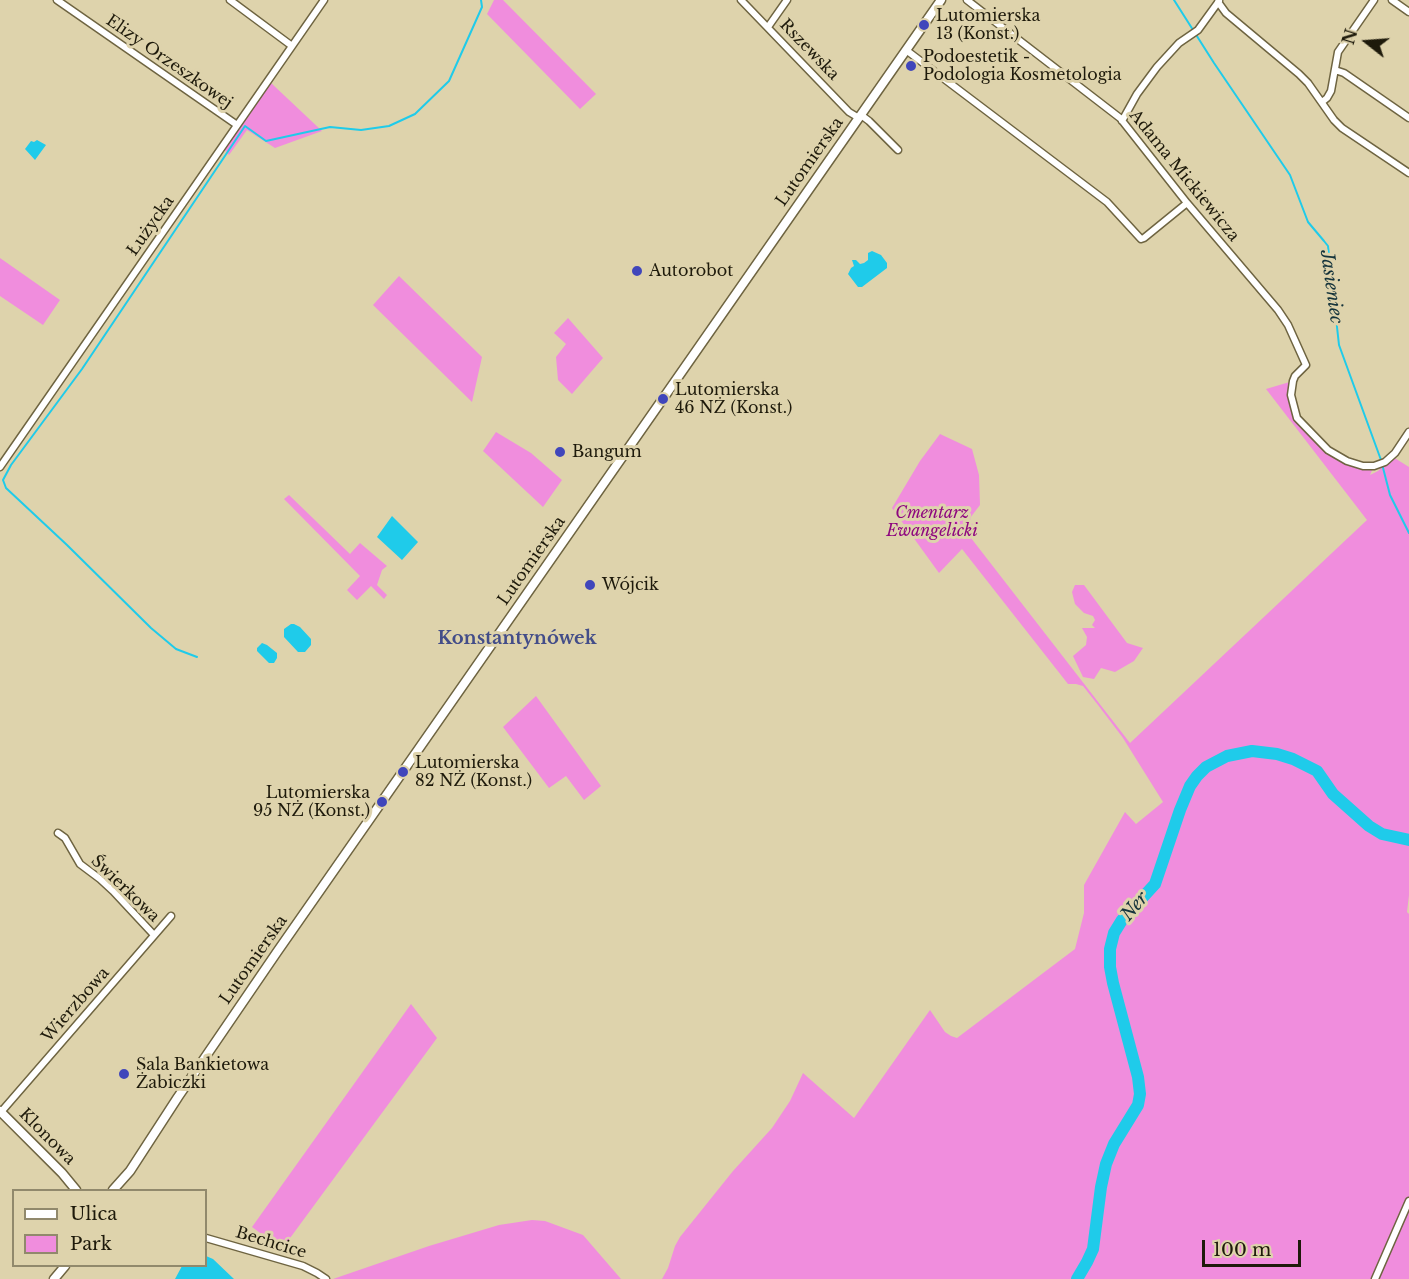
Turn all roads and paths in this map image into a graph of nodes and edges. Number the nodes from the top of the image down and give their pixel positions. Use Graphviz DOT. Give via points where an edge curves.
graph roads {
  1 [pos="57,0"];
  2 [pos="230,0"];
  3 [pos="324,0"];
  4 [pos="741,0"];
  5 [pos="787,0"];
  6 [pos="941,0"];
  7 [pos="967,0"];
  8 [pos="1374,0"];
  9 [pos="1392,0"];
  10 [pos="1219,1"];
  11 [pos="1409,12"];
  12 [pos="768,27"];
  13 [pos="292,46"];
  14 [pos="906,50"];
  15 [pos="1335,70"];
  16 [pos="1322,102"];
  17 [pos="860,117"];
  18 [pos="1409,118"];
  19 [pos="1122,121"];
  20 [pos="237,125"];
  21 [pos="898,150"];
  22 [pos="1409,173"];
  23 [pos="1187,203"];
  24 [pos="1409,432"];
  25 [pos="0,468"];
  26 [pos="58,833"];
  27 [pos="171,916"];
  28 [pos="154,935"];
  29 [pos="1,1112"];
  30 [pos="130,1171"];
  31 [pos="74,1188"];
  32 [pos="115,1189"];
  33 [pos="123,1189"];
  34 [pos="1409,1201"];
  35 [pos="207,1238"];
  36 [pos="64,1267"];
  37 [pos="54,1279"];
  38 [pos="326,1279"];
  39 [pos="1375,1279"];
  1 -- 20 [label="street, Elizy Orzeszkowej"];
  2 -- 13 [label="street"];
  3 -- 13 [label="street, Łużycka"];
  4 -- 12 [label="street, Rszewska"];
  5 -- 12 [label="street"];
  6 -- 14 [label="main road, Lutomierska"];
  7 -- 19 [label="street, Adama Mickiewicza"];
  8 -- 15 [label="street" via="1338,52"];
  9 -- 11 [label="street"];
  10 -- 16 [label="street" via="1226,13 1299,74"];
  10 -- 19 [label="street" via="1198,30 1179,43 1157,67"];
  12 -- 17 [label="street, Rszewska" via="849,112"];
  13 -- 20 [label="street, Łużycka"];
  14 -- 17 [label="main road, Lutomierska"];
  14 -- 23 [label="street" via="1107,202 1141,239"];
  15 -- 16 [label="street" via="1331,91"];
  15 -- 18 [label="street"];
  16 -- 22 [label="street" via="1342,128"];
  17 -- 21 [label="street, Rszewska"];
  17 -- 30 [label="main road, Lutomierska" via="277,952"];
  19 -- 23 [label="street, Adama Mickiewicza"];
  20 -- 25 [label="street, Łużycka"];
  23 -- 24 [label="street, Adama Mickiewicza" via="1288,325 1306,365 1295,376 1291,394 1298,418 1328,450 1363,466 1382,463 1395,453"];
  26 -- 28 [label="street, Świerkowa" via="80,864 113,891"];
  27 -- 28 [label="street, Wierzbowa"];
  28 -- 29 [label="street, Wierzbowa"];
  29 -- 31 [label="main road, Klonowa"];
  30 -- 32 [label="main road, Lutomierska"];
  30 -- 33 [label="main road, Lutomierska"];
  34 -- 39 [label="street"];
  35 -- 38 [label="street, Bechcice" via="303,1266"];
  36 -- 37 [label="main road"];
}
